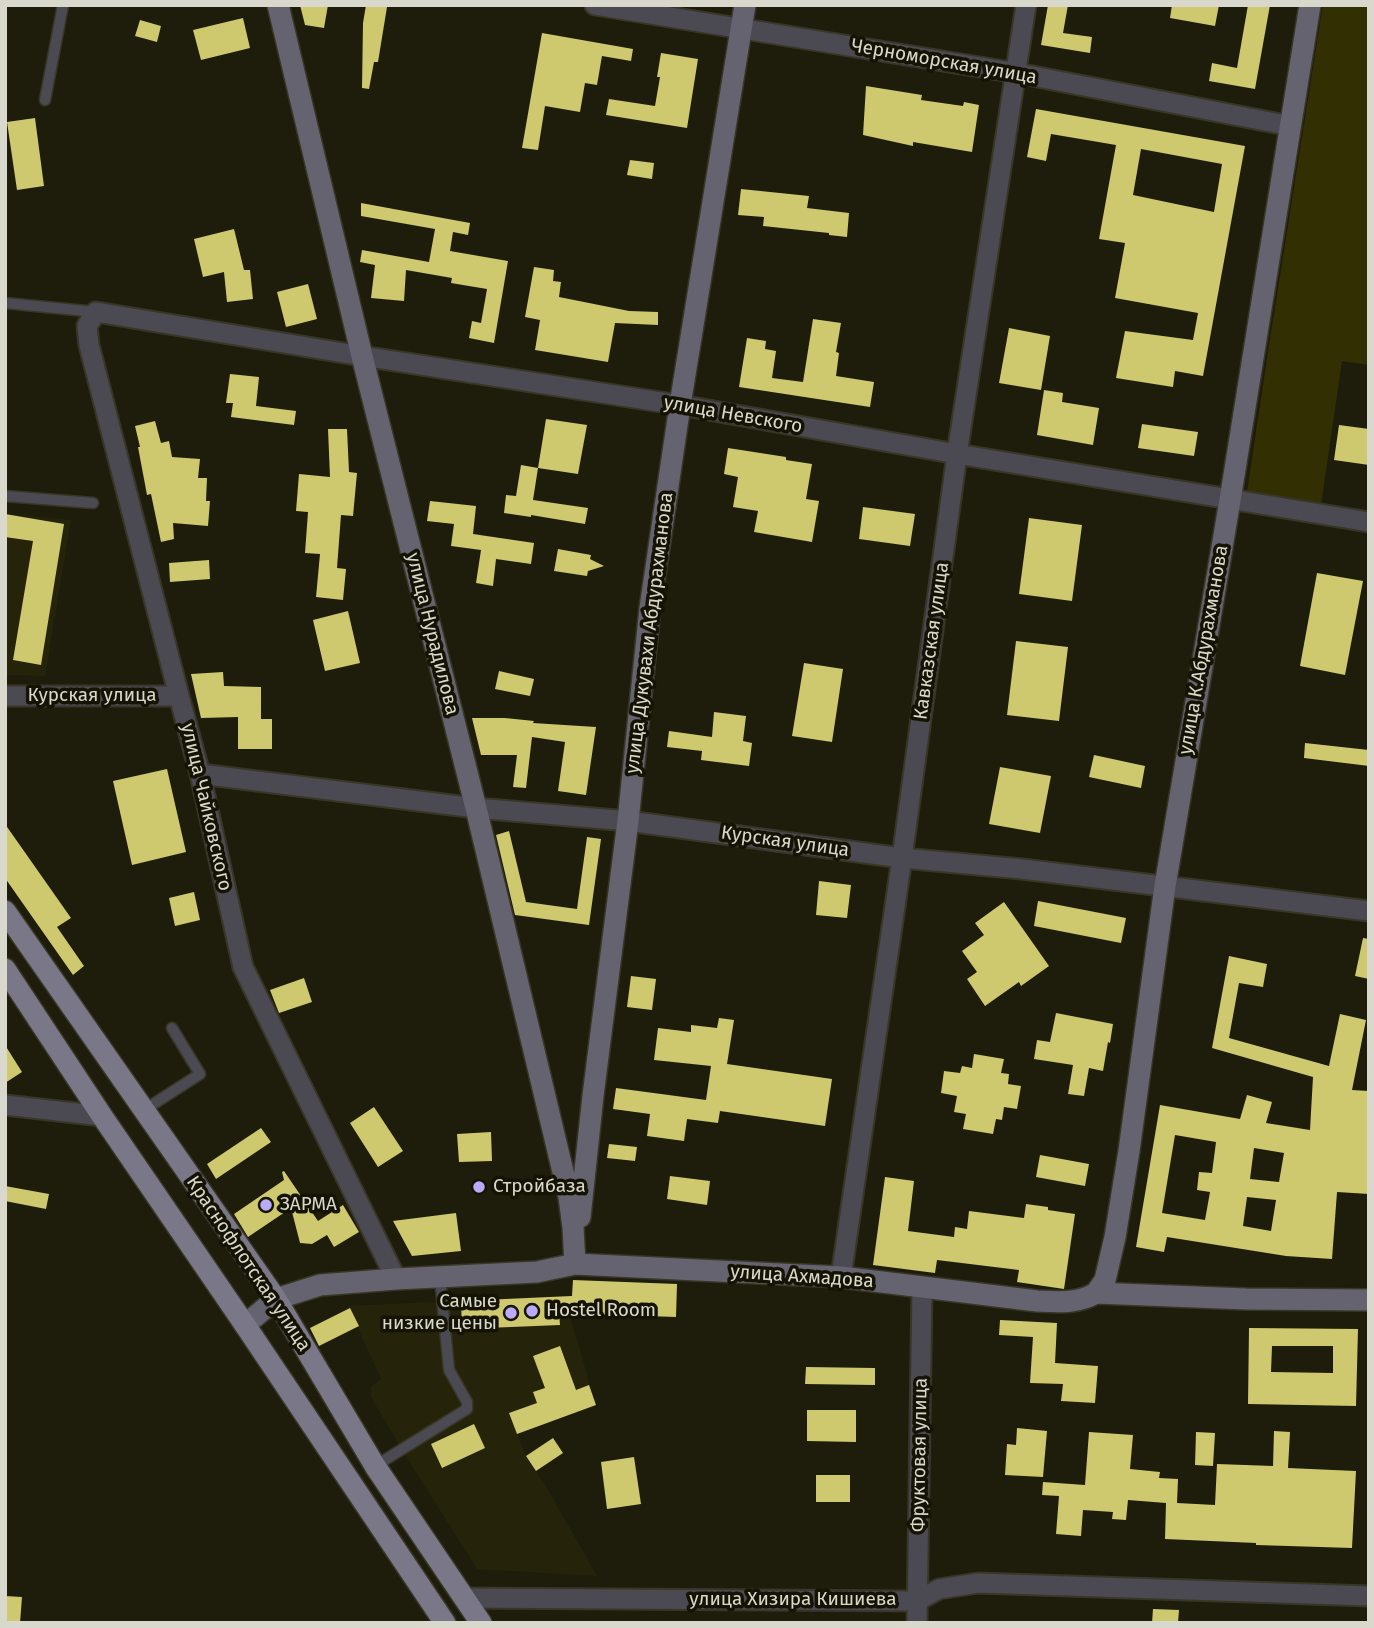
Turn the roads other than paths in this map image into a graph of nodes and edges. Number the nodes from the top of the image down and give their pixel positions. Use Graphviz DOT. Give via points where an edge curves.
graph roads {
  1 [pos="63,5"];
  2 [pos="278,5"];
  3 [pos="596,5"];
  4 [pos="745,5"];
  5 [pos="1026,5"];
  6 [pos="1310,5"];
  7 [pos="742,28"];
  8 [pos="1017,73"];
  9 [pos="46,100"];
  10 [pos="1291,126"];
  11 [pos="5,303"];
  12 [pos="96,312"];
  13 [pos="362,356"];
  14 [pos="680,405"];
  15 [pos="957,454"];
  16 [pos="5,496"];
  17 [pos="1230,500"];
  18 [pos="93,503"];
  19 [pos="1369,522"];
  20 [pos="5,696"];
  21 [pos="179,696"];
  22 [pos="200,774"];
  23 [pos="476,808"];
  24 [pos="628,821"];
  25 [pos="902,858"];
  26 [pos="1165,886"];
  27 [pos="5,911"];
  28 [pos="1369,911"];
  29 [pos="5,969"];
  30 [pos="172,1028"];
  31 [pos="5,1105"];
  32 [pos="144,1110"];
  33 [pos="102,1116"];
  34 [pos="575,1264"];
  35 [pos="440,1277"];
  36 [pos="841,1277"];
  37 [pos="396,1279"];
  38 [pos="922,1287"];
  39 [pos="1096,1293"];
  40 [pos="276,1299"];
  41 [pos="1369,1300"];
  42 [pos="245,1325"];
  43 [pos="375,1466"];
  44 [pos="1369,1597"];
  45 [pos="465,1598"];
  46 [pos="917,1601"];
  47 [pos="445,1623"];
  48 [pos="481,1623"];
  49 [pos="917,1623"];
  1 -- 9 [label="lane"];
  2 -- 13 [label="street, улица Нурадилова"];
  3 -- 7 [label="street, Черноморская улица"];
  4 -- 7 [label="street, улица Дукувахи Абдурахманова"];
  5 -- 8 [label="street, Кавказская улица"];
  6 -- 10 [label="street, улица К.Абдурахманова"];
  7 -- 8 [label="street, Черноморская улица"];
  7 -- 14 [label="street, улица Дукувахи Абдурахманова"];
  8 -- 10 [label="street, Черноморская улица"];
  8 -- 15 [label="street, Кавказская улица"];
  10 -- 17 [label="street, улица К.Абдурахманова"];
  11 -- 12 [label="lane"];
  12 -- 13 [label="street, улица Невского"];
  12 -- 21 [label="street, улица Чайковского" via="87,326 89,345"];
  13 -- 14 [label="street, улица Невского"];
  13 -- 23 [label="street, улица Нурадилова"];
  14 -- 15 [label="street, улица Невского"];
  14 -- 24 [label="street, улица Дукувахи Абдурахманова" via="650,608"];
  15 -- 17 [label="street, улица Невского"];
  15 -- 25 [label="street, Кавказская улица"];
  16 -- 18 [label="lane"];
  17 -- 19 [label="street, улица Невского"];
  17 -- 26 [label="street, улица К.Абдурахманова"];
  20 -- 21 [label="street, Курская улица"];
  21 -- 22 [label="street, улица Чайковского"];
  22 -- 23 [label="street, Курская улица"];
  22 -- 37 [label="street, улица Чайковского" via="243,967"];
  23 -- 24 [label="street, Курская улица"];
  23 -- 34 [label="street, улица Нурадилова" via="569,1197"];
  24 -- 25 [label="street, Курская улица"];
  24 -- 34 [label="street, улица Дукувахи Абдурахманова"];
  25 -- 26 [label="street, Курская улица"];
  25 -- 36 [label="street, Кавказская улица"];
  26 -- 28 [label="street, Курская улица"];
  26 -- 39 [label="street, улица К.Абдурахманова" via="1115,1237 1105,1280"];
  27 -- 32 [label="main road, Краснофлотская улица"];
  29 -- 33 [label="main road, Краснофлотская улица"];
  30 -- 32 [label="lane" via="200,1074"];
  31 -- 33 [label="street"];
  32 -- 40 [label="main road, Краснофлотская улица"];
  33 -- 42 [label="main road, Краснофлотская улица"];
  34 -- 35 [label="street, улица Ахмадова" via="537,1272"];
  34 -- 36 [label="street, улица Ахмадова"];
  35 -- 37 [label="street, улица Ахмадова"];
  35 -- 43 [label="lane" via="449,1370 467,1409"];
  36 -- 38 [label="street, улица Ахмадова"];
  37 -- 40 [label="street, улица Ахмадова" via="320,1285"];
  38 -- 39 [label="street, улица Ахмадова" via="1060,1302 1084,1300"];
  38 -- 46 [label="street, Фруктовая улица"];
  39 -- 41 [label="street, улица Ахмадова"];
  40 -- 42 [label="street, улица Ахмадова"];
  40 -- 43 [label="main road, Краснофлотская улица"];
  42 -- 47 [label="main road, Краснофлотская улица"];
  43 -- 45 [label="main road, Краснофлотская улица"];
  44 -- 46 [label="street, улица Хизира Кишиева" via="978,1583 939,1589"];
  45 -- 46 [label="street, улица Хизира Кишиева"];
  45 -- 48 [label="main road, Краснофлотская улица"];
  46 -- 49 [label="street, Фруктовая улица"];
}
